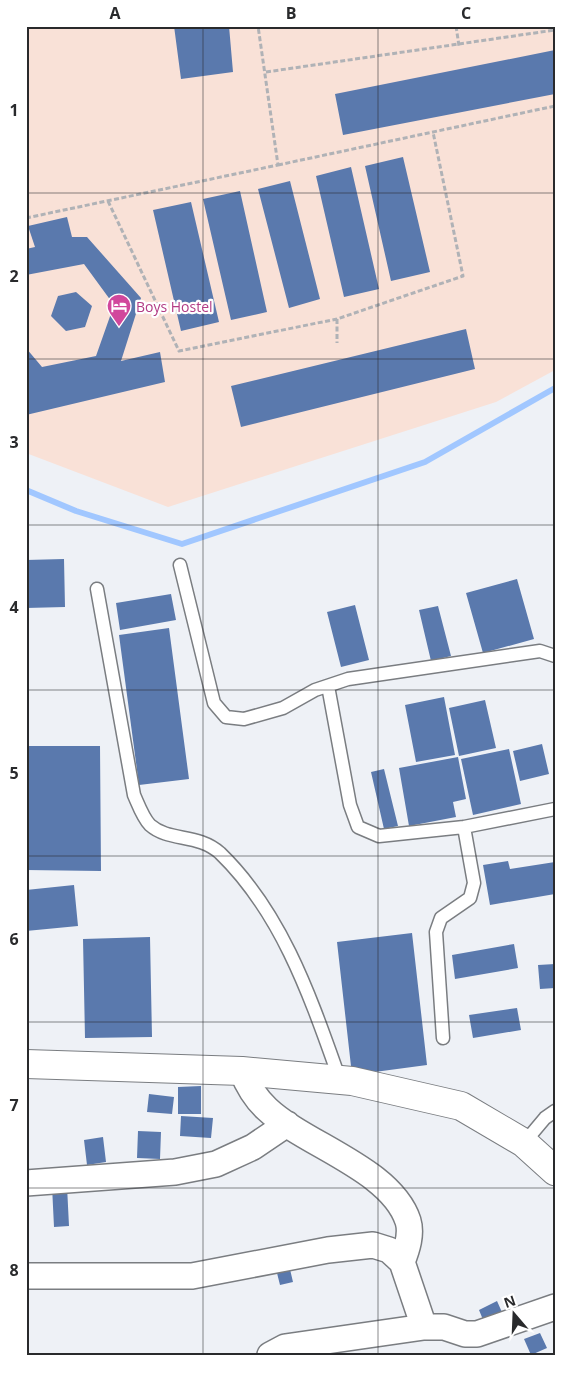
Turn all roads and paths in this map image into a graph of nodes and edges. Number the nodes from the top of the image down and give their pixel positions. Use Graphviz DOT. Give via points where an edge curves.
graph roads {
  1 [pos="258,26"];
  2 [pos="456,26"];
  3 [pos="555,30"];
  4 [pos="459,46"];
  5 [pos="266,72"];
  6 [pos="555,106"];
  7 [pos="433,132"];
  8 [pos="278,166"];
  9 [pos="108,201"];
  10 [pos="26,218"];
  11 [pos="337,319"];
  12 [pos="337,343"];
  13 [pos="180,566"];
  14 [pos="97,589"];
  15 [pos="555,656"];
  16 [pos="328,686"];
  17 [pos="555,809"];
  18 [pos="464,827"];
  19 [pos="443,1038"];
  20 [pos="26,1064"];
  21 [pos="242,1071"];
  22 [pos="340,1080"];
  23 [pos="555,1111"];
  24 [pos="287,1124"];
  25 [pos="524,1143"];
  26 [pos="555,1172"];
  27 [pos="26,1183"];
  28 [pos="402,1262"];
  29 [pos="26,1276"];
  30 [pos="555,1307"];
  31 [pos="424,1327"];
  32 [pos="270,1355"];
  1 -- 5 [label="path"];
  2 -- 4 [label="path"];
  3 -- 4 [label="path"];
  4 -- 5 [label="path"];
  5 -- 8 [label="path"];
  6 -- 7 [label="path"];
  7 -- 8 [label="path"];
  7 -- 11 [label="path" via="462,276"];
  8 -- 9 [label="path"];
  9 -- 10 [label="path"];
  9 -- 11 [label="path" via="179,351"];
  11 -- 12 [label="path"];
  13 -- 16 [label="lane" via="214,703 226,717 244,719 283,708"];
  14 -- 22 [label="lane" via="134,795 141,811 149,824 164,833 195,838 218,851 244,878 280,932 311,998"];
  15 -- 16 [label="lane" via="540,651 348,680"];
  16 -- 18 [label="lane" via="350,805 358,827 379,836"];
  17 -- 18 [label="lane"];
  18 -- 19 [label="lane" via="474,883 470,898 441,918 436,932"];
  20 -- 21 [label="street"];
  21 -- 22 [label="street"];
  21 -- 24 [label="street" via="250,1091"];
  22 -- 25 [label="street" via="461,1106"];
  23 -- 25 [label="lane"];
  24 -- 27 [label="street" via="253,1147 216,1164 175,1172"];
  24 -- 28 [label="street" via="354,1164 400,1203 409,1222 408,1244"];
  25 -- 26 [label="street"];
  28 -- 29 [label="street" via="389,1250 373,1245 328,1250 192,1276"];
  28 -- 31 [label="street"];
  30 -- 31 [label="street" via="477,1334 464,1334 444,1327"];
  31 -- 32 [label="street" via="285,1347"];
}
